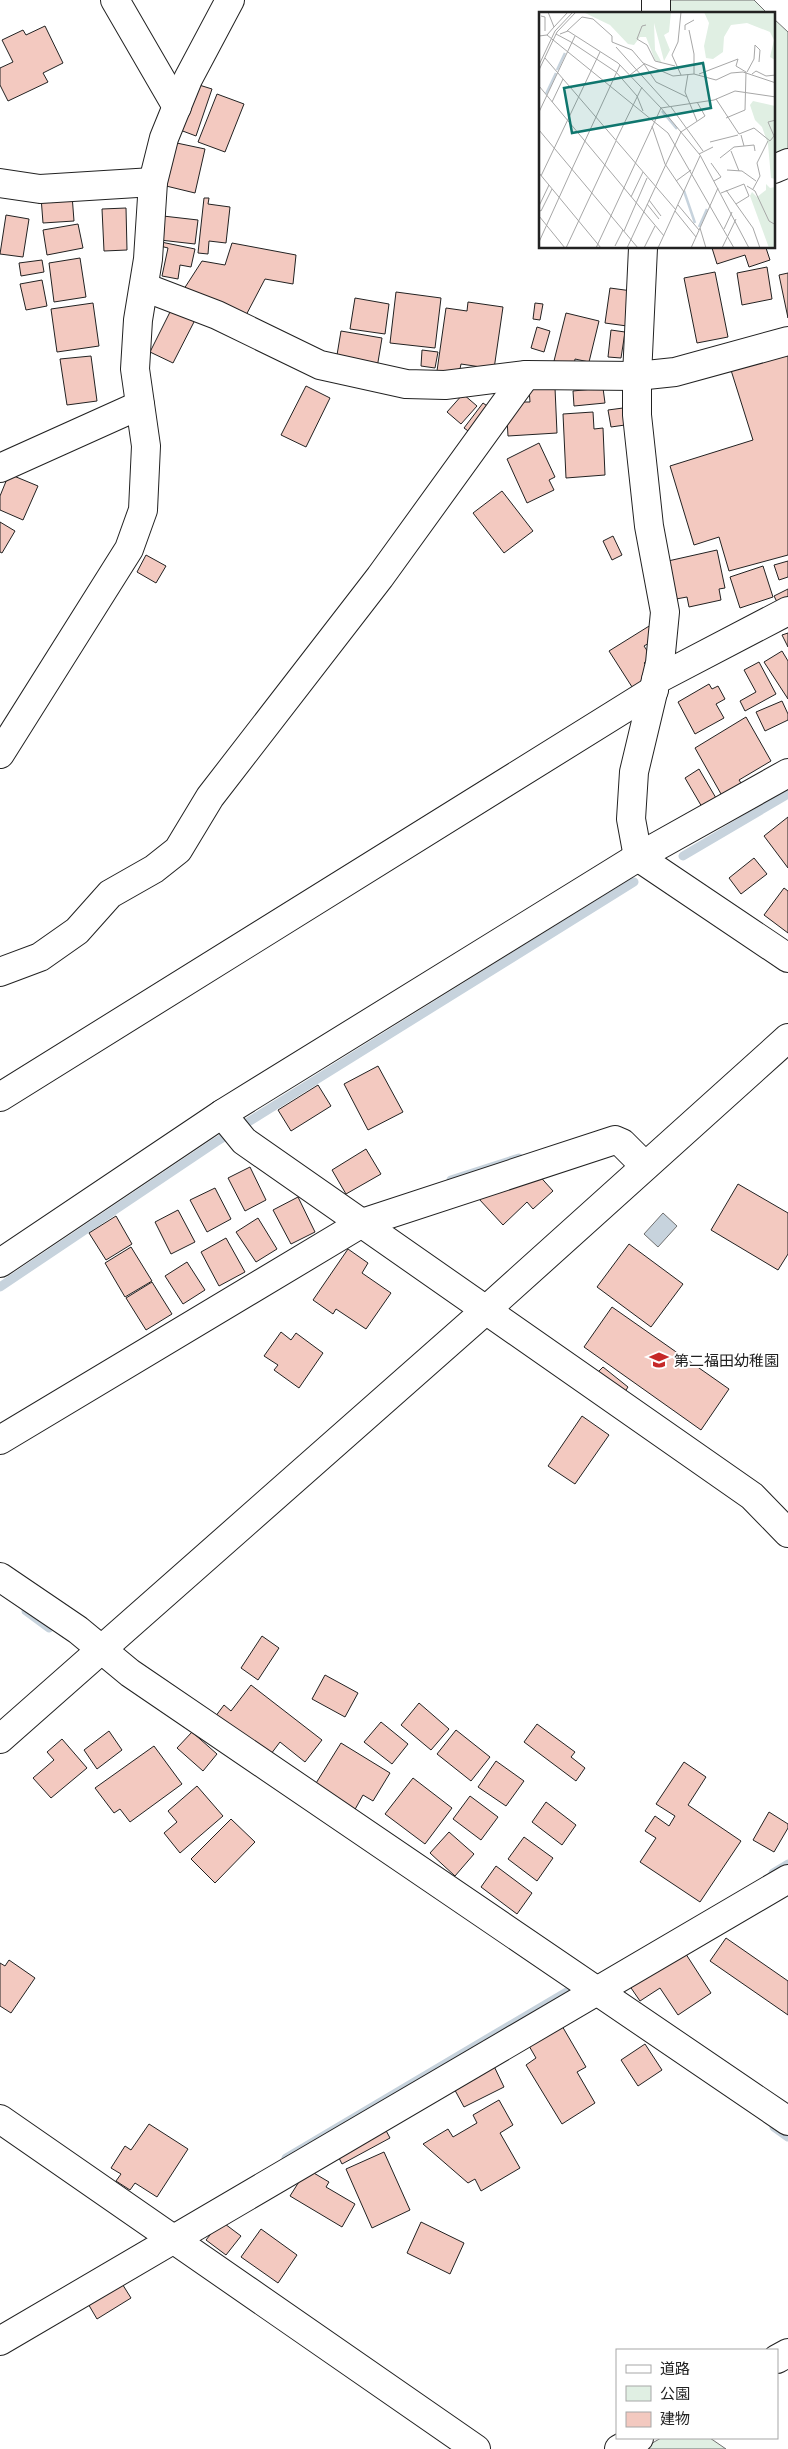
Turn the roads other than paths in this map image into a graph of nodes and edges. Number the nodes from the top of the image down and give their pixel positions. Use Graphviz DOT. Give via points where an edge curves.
graph roads {
  1 [pos="115,0"];
  2 [pos="230,0"];
  3 [pos="177,107"];
  4 [pos="788,163"];
  5 [pos="776,168"];
  6 [pos="152,182"];
  7 [pos="0,183"];
  8 [pos="643,249"];
  9 [pos="144,287"];
  10 [pos="788,341"];
  11 [pos="526,375"];
  12 [pos="637,376"];
  13 [pos="140,405"];
  14 [pos="0,468"];
  15 [pos="788,611"];
  16 [pos="655,685"];
  17 [pos="0,754"];
  18 [pos="788,773"];
  19 [pos="638,857"];
  20 [pos="788,958"];
  21 [pos="0,972"];
  22 [pos="788,1038"];
  23 [pos="0,1097"];
  24 [pos="229,1124"];
  25 [pos="645,1166"];
  26 [pos="356,1219"];
  27 [pos="0,1263"];
  28 [pos="486,1310"];
  29 [pos="0,1440"];
  30 [pos="788,1533"];
  31 [pos="0,1577"];
  32 [pos="101,1649"];
  33 [pos="0,1739"];
  34 [pos="788,1880"];
  35 [pos="587,1990"];
  36 [pos="0,2119"];
  37 [pos="788,2121"];
  38 [pos="168,2236"];
  39 [pos="0,2341"];
  40 [pos="637,2439"];
  41 [pos="476,2449"];
  42 [pos="619,2449"];
  1 -- 3 [label="street"];
  2 -- 3 [label="street" via="188,79"];
  3 -- 6 [label="street" via="164,138"];
  4 -- 5 [label="street"];
  6 -- 7 [label="street" via="40,189"];
  6 -- 9 [label="street"];
  8 -- 12 [label="street"];
  9 -- 11 [label="street" via="217,314 320,365 361,375 406,384 445,385"];
  9 -- 13 [label="street" via="135,369"];
  10 -- 12 [label="street" via="675,372"];
  11 -- 12 [label="street"];
  11 -- 21 [label="street" via="380,576 210,797 178,850 154,869 110,894 77,931 62,942 40,957"];
  12 -- 16 [label="street" via="637,414 649,526 665,612"];
  13 -- 14 [label="street"];
  13 -- 17 [label="street" via="146,446 143,510 129,549"];
  15 -- 16 [label="street"];
  16 -- 19 [label="street" via="634,772 631,819"];
  16 -- 23 [label="street"];
  18 -- 19 [label="street"];
  19 -- 20 [label="street"];
  19 -- 24 [label="street"];
  22 -- 25 [label="street"];
  24 -- 26 [label="street"];
  24 -- 27 [label="street"];
  25 -- 26 [label="street" via="622,1142 615,1140"];
  25 -- 28 [label="street"];
  26 -- 28 [label="street"];
  26 -- 29 [label="street"];
  28 -- 30 [label="street" via="752,1496"];
  28 -- 32 [label="street"];
  31 -- 32 [label="street"];
  32 -- 33 [label="street"];
  32 -- 35 [label="street"];
  34 -- 35 [label="street"];
  35 -- 37 [label="street"];
  35 -- 38 [label="street"];
  36 -- 38 [label="street"];
  38 -- 39 [label="street"];
  38 -- 41 [label="street"];
  40 -- 42 [label="street"];
}
